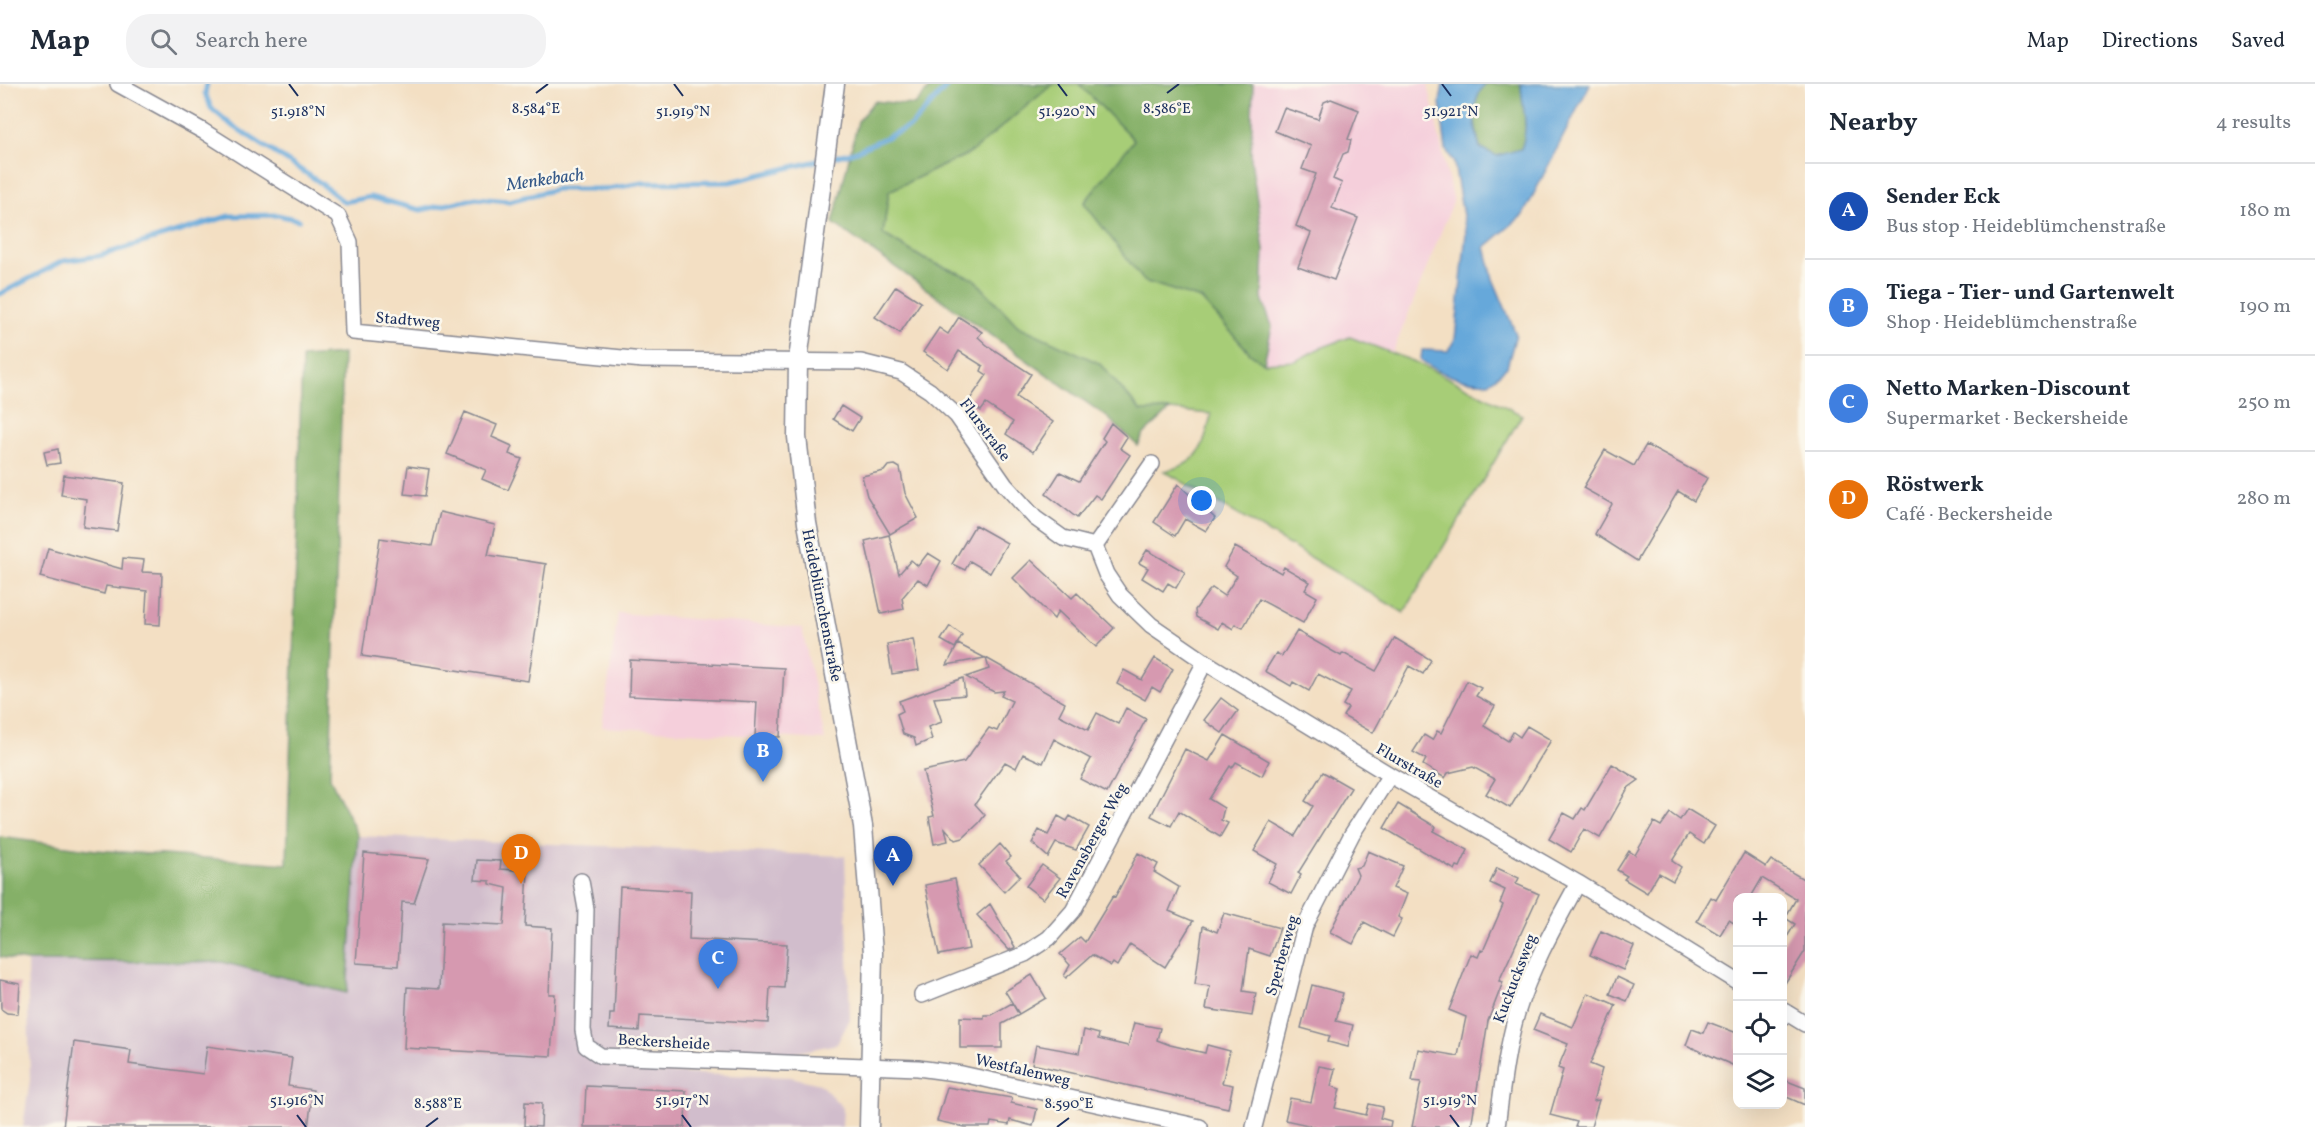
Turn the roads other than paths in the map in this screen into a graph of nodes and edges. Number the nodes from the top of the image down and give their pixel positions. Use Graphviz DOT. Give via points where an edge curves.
graph roads {
  1 [pos="118,84"];
  2 [pos="835,84"];
  3 [pos="798,360"];
  4 [pos="1152,464"];
  5 [pos="1095,546"];
  6 [pos="1205,662"];
  7 [pos="1390,775"];
  8 [pos="581,881"];
  9 [pos="1578,883"];
  10 [pos="1733,980"];
  11 [pos="922,995"];
  12 [pos="1787,1013"];
  13 [pos="1805,1024"];
  14 [pos="872,1067"];
  15 [pos="869,1127"];
  16 [pos="1200,1127"];
  17 [pos="1254,1127"];
  18 [pos="1497,1127"];
  1 -- 3 [label="street, Stadtweg" via="203,131 338,216 350,242 353,332 643,360"];
  2 -- 3 [label="street, Heideblümchenstraße"];
  3 -- 5 [label="street, Flurstraße" via="861,362 900,372 930,391 957,416 1005,485 1035,518 1063,538"];
  3 -- 14 [label="street, Heideblümchenstraße" via="796,438 801,481 862,825 873,953"];
  4 -- 5 [label="street"];
  5 -- 6 [label="street, Flurstraße" via="1120,595 1151,625"];
  6 -- 7 [label="street, Flurstraße"];
  6 -- 11 [label="street, Ravensberger Weg" via="1073,911 1049,938 1025,954"];
  7 -- 9 [label="street, Flurstraße"];
  7 -- 17 [label="street, Sperberweg" via="1352,834 1305,926"];
  8 -- 14 [label="street, Beckersheide" via="586,909 583,1030 586,1046 601,1056"];
  9 -- 10 [label="street, Flurstraße"];
  9 -- 18 [label="street, Kuckucksweg" via="1540,950 1517,1013"];
  12 -- 13 [label="street"];
  14 -- 15 [label="street, Heideblümchenstraße"];
  14 -- 16 [label="street, Westfalenweg" via="963,1074"];
}
